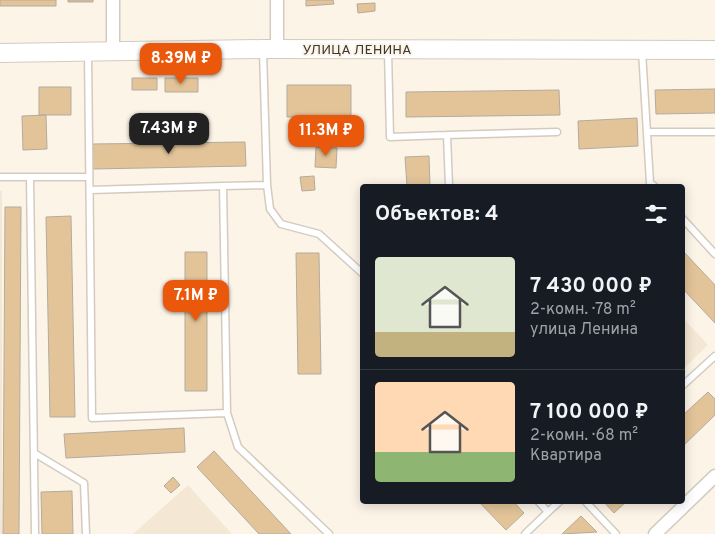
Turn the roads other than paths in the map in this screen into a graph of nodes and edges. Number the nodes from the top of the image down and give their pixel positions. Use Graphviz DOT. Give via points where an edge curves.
graph roads {
  1 [pos="113,0"];
  2 [pos="277,0"];
  3 [pos="270,49"];
  4 [pos="388,50"];
  5 [pos="642,50"];
  6 [pos="715,50"];
  7 [pos="88,52"];
  8 [pos="113,52"];
  9 [pos="0,53"];
  10 [pos="557,132"];
  11 [pos="647,132"];
  12 [pos="715,132"];
  13 [pos="447,135"];
  14 [pos="0,177"];
  15 [pos="30,177"];
  16 [pos="90,177"];
  17 [pos="449,184"];
  18 [pos="651,184"];
  19 [pos="266,185"];
  20 [pos="223,186"];
  21 [pos="90,190"];
  22 [pos="685,221"];
  23 [pos="715,254"];
  24 [pos="360,271"];
  25 [pos="714,359"];
  26 [pos="685,383"];
  27 [pos="227,414"];
  28 [pos="34,453"];
  29 [pos="715,476"];
  30 [pos="541,504"];
  31 [pos="557,504"];
  32 [pos="589,504"];
  33 [pos="548,512"];
  34 [pos="36,534"];
  35 [pos="86,534"];
  36 [pos="329,534"];
  37 [pos="525,534"];
  38 [pos="616,534"];
  39 [pos="655,534"];
  1 -- 8 [label="street"];
  2 -- 3 [label="street"];
  3 -- 4 [label="street, УЛИЦА ЛЕНИНА"];
  3 -- 8 [label="street, УЛИЦА ЛЕНИНА"];
  3 -- 19 [label="lane"];
  4 -- 5 [label="street, УЛИЦА ЛЕНИНА"];
  4 -- 13 [label="lane" via="390,137"];
  5 -- 6 [label="street, УЛИЦА ЛЕНИНА"];
  5 -- 11 [label="lane"];
  7 -- 8 [label="street, УЛИЦА ЛЕНИНА"];
  7 -- 9 [label="street, УЛИЦА ЛЕНИНА"];
  7 -- 16 [label="lane"];
  10 -- 13 [label="lane"];
  11 -- 12 [label="lane"];
  11 -- 18 [label="lane"];
  13 -- 17 [label="lane"];
  14 -- 15 [label="lane"];
  15 -- 16 [label="lane"];
  15 -- 28 [label="lane"];
  16 -- 21 [label="lane"];
  19 -- 20 [label="lane"];
  19 -- 24 [label="lane" via="270,209 281,224 319,234"];
  20 -- 21 [label="lane"];
  20 -- 27 [label="lane"];
  21 -- 27 [label="lane" via="92,418"];
  22 -- 23 [label="lane"];
  25 -- 26 [label="lane"];
  27 -- 36 [label="lane" via="238,447"];
  28 -- 34 [label="lane"];
  28 -- 35 [label="lane" via="84,483"];
  29 -- 39 [label="street"];
  30 -- 33 [label="lane"];
  31 -- 33 [label="lane"];
  32 -- 38 [label="lane"];
  33 -- 37 [label="lane"];
}
